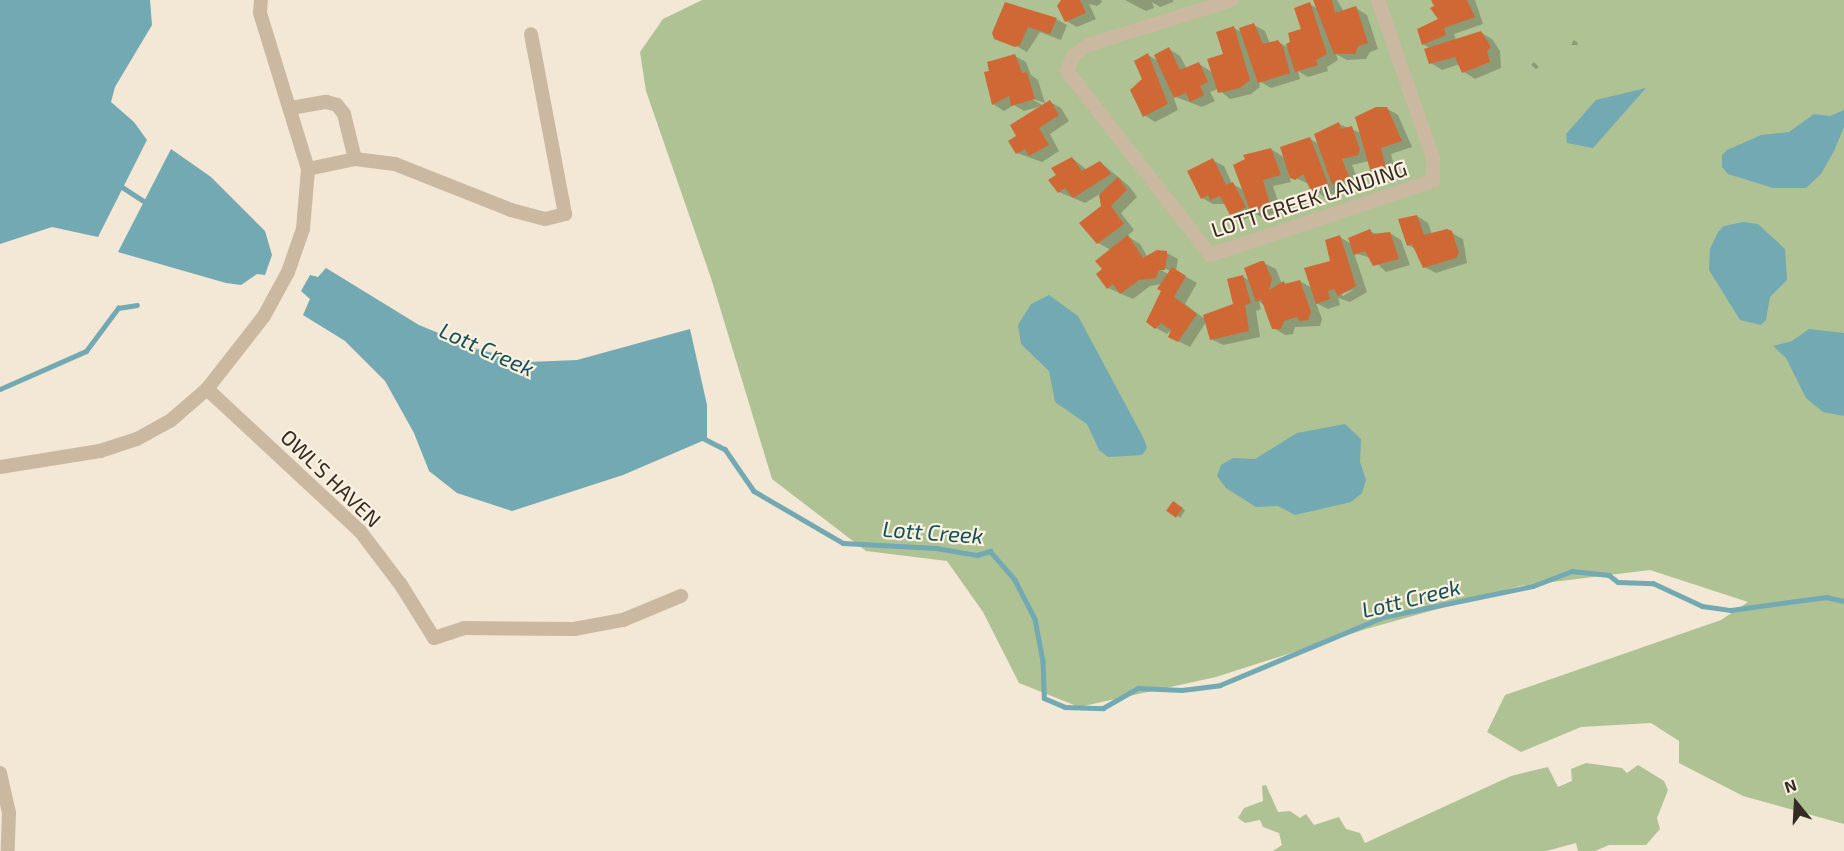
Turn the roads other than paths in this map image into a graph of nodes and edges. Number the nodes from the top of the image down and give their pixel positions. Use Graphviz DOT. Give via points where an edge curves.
graph roads {
  1 [pos="261,0"];
  2 [pos="1232,0"];
  3 [pos="1378,0"];
  4 [pos="531,34"];
  5 [pos="291,108"];
  6 [pos="355,159"];
  7 [pos="308,169"];
  8 [pos="207,389"];
  9 [pos="0,467"];
  10 [pos="681,596"];
  11 [pos="0,773"];
  12 [pos="8,851"];
  1 -- 5 [label="street" via="260,13"];
  2 -- 3 [label="street, LOTT CREEK LANDING" via="1088,45 1073,56 1067,71 1210,255 1433,181 1433,158"];
  4 -- 6 [label="street" via="565,214 545,219 511,210 427,174 395,164"];
  5 -- 6 [label="street" via="326,102 337,105 344,114"];
  5 -- 7 [label="street"];
  6 -- 7 [label="street"];
  7 -- 8 [label="street" via="303,229 288,272 264,316"];
  8 -- 9 [label="street" via="170,421 137,439 99,451"];
  8 -- 10 [label="street, OWL'S HAVEN" via="360,531 401,585 434,638 464,628 574,629 623,620"];
  11 -- 12 [label="street" via="9,813"];
}
